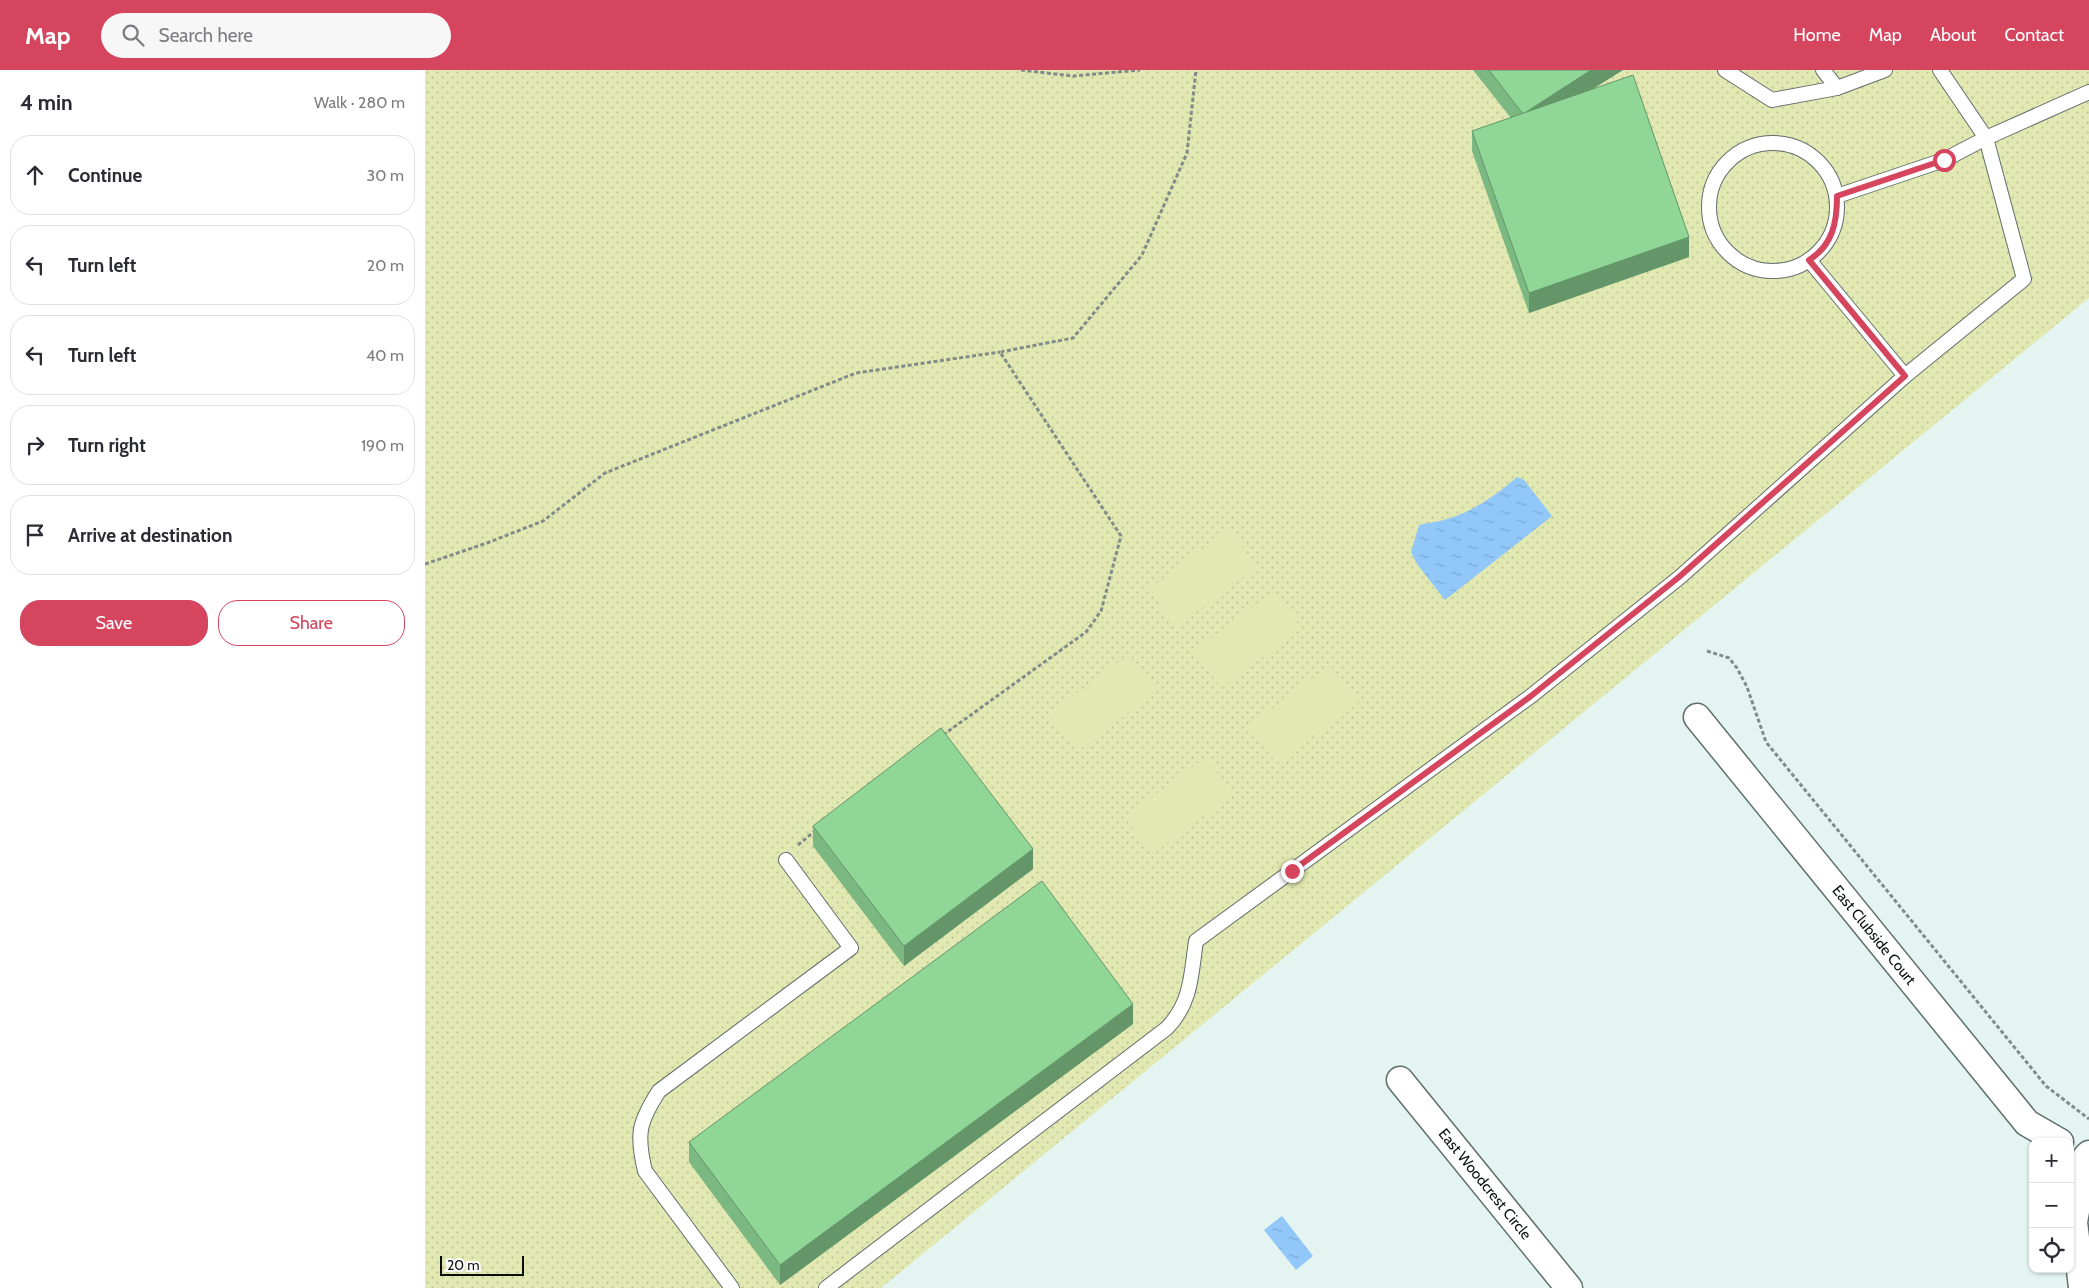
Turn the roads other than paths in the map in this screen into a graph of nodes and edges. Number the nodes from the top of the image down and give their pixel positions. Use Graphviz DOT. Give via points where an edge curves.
graph roads {
  1 [pos="1725,70"];
  2 [pos="1823,70"];
  3 [pos="1885,70"];
  4 [pos="1940,70"];
  5 [pos="1837,88"];
  6 [pos="2089,92"];
  7 [pos="1986,138"];
  8 [pos="1837,196"];
  9 [pos="1809,260"];
  10 [pos="1905,376"];
  11 [pos="1697,716"];
  12 [pos="786,860"];
  13 [pos="1400,1080"];
  14 [pos="2053,1138"];
  15 [pos="2082,1153"];
  16 [pos="733,1288"];
  17 [pos="826,1288"];
  18 [pos="1569,1288"];
  19 [pos="2084,1288"];
  1 -- 5 [label="lane" via="1772,100"];
  2 -- 5 [label="lane"];
  3 -- 5 [label="lane"];
  4 -- 7 [label="lane"];
  6 -- 7 [label="lane"];
  7 -- 8 [label="lane" via="1944,160"];
  7 -- 10 [label="lane" via="2024,279"];
  8 -- 9 [label="lane" via="1837,218 1830,238"];
  8 -- 9 [label="lane" via="1829,176 1816,159 1799,148 1778,142 1757,144 1737,153 1721,167 1711,186 1708,207 1711,228 1721,247 1737,261 1757,270 1778,272 1799,267"];
  9 -- 10 [label="lane"];
  10 -- 17 [label="lane" via="1679,577 1547,683 1196,941 1187,997 1178,1016 1167,1028"];
  11 -- 14 [label="street, East Clubside Court" via="2027,1123"];
  12 -- 16 [label="lane" via="851,948 659,1090 639,1130 645,1171"];
  13 -- 18 [label="street, East Woodcrest Circle"];
  15 -- 19 [label="street" via="2074,1222"];
}
